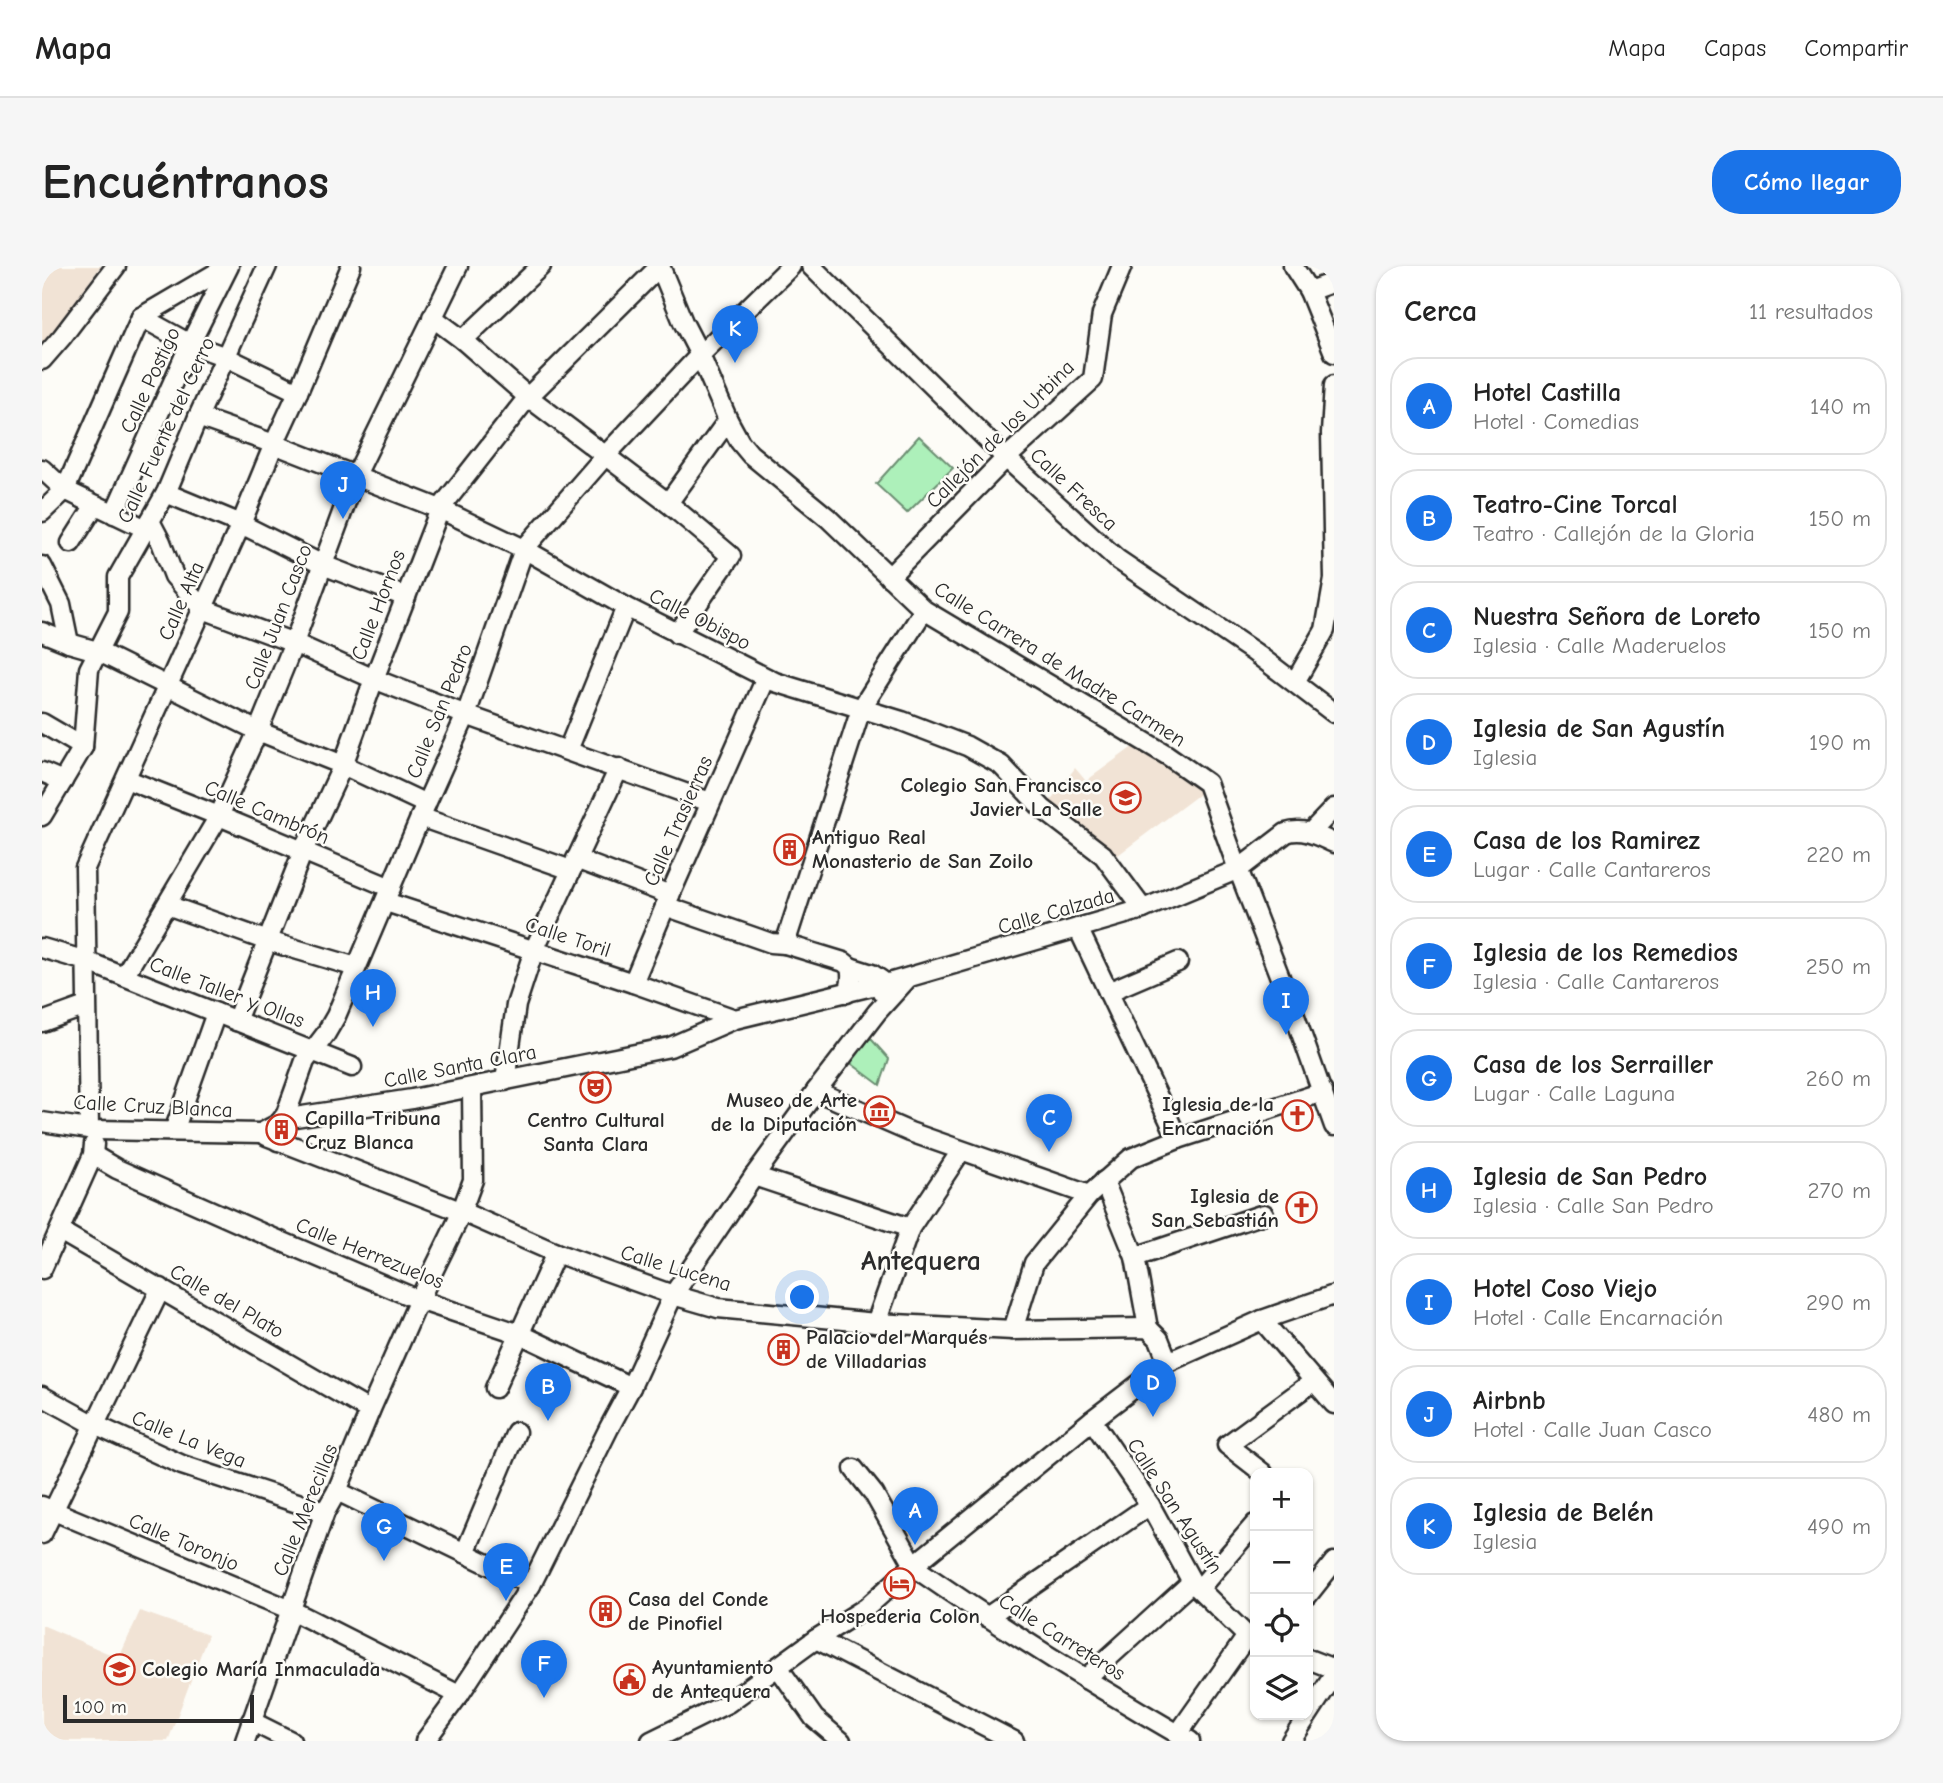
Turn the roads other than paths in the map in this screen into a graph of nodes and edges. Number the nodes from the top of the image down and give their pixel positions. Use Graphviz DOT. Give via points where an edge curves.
graph roads {
  1 [pos="116,266"];
  2 [pos="229,266"];
  3 [pos="267,266"];
  4 [pos="351,266"];
  5 [pos="458,266"];
  6 [pos="541,266"];
  7 [pos="660,266"];
  8 [pos="792,266"];
  9 [pos="811,266"];
  10 [pos="1122,266"];
  11 [pos="1293,266"];
  12 [pos="1334,282"];
  13 [pos="1309,291"];
  14 [pos="141,317"];
  15 [pos="432,317"];
  16 [pos="1329,330"];
  17 [pos="463,340"];
  18 [pos="190,344"];
  19 [pos="1334,353"];
  20 [pos="700,355"];
  21 [pos="226,357"];
  22 [pos="42,360"];
  23 [pos="1334,385"];
  24 [pos="298,392"];
  25 [pos="528,397"];
  26 [pos="198,417"];
  27 [pos="729,420"];
  28 [pos="274,444"];
  29 [pos="606,456"];
  30 [pos="1006,458"];
  31 [pos="42,469"];
  32 [pos="356,475"];
  33 [pos="65,490"];
  34 [pos="166,493"];
  35 [pos="668,503"];
  36 [pos="95,505"];
  37 [pos="440,509"];
  38 [pos="42,512"];
  39 [pos="114,514"];
  40 [pos="241,524"];
  41 [pos="148,525"];
  42 [pos="71,543"];
  43 [pos="524,549"];
  44 [pos="323,565"];
  45 [pos="42,566"];
  46 [pos="889,577"];
  47 [pos="406,597"];
  48 [pos="626,607"];
  49 [pos="203,609"];
  50 [pos="925,610"];
  51 [pos="42,632"];
  52 [pos="677,634"];
  53 [pos="69,643"];
  54 [pos="294,643"];
  55 [pos="97,651"];
  56 [pos="766,678"];
  57 [pos="374,679"];
  58 [pos="1295,682"];
  59 [pos="167,687"];
  60 [pos="861,709"];
  61 [pos="1334,713"];
  62 [pos="466,715"];
  63 [pos="42,723"];
  64 [pos="258,731"];
  65 [pos="83,747"];
  66 [pos="568,750"];
  67 [pos="343,765"];
  68 [pos="619,768"];
  69 [pos="42,772"];
  70 [pos="125,779"];
  71 [pos="63,781"];
  72 [pos="710,802"];
  73 [pos="1334,808"];
  74 [pos="423,811"];
  75 [pos="42,816"];
  76 [pos="219,816"];
  77 [pos="1311,832"];
  78 [pos="1334,843"];
  79 [pos="303,851"];
  80 [pos="574,865"];
  81 [pos="1239,869"];
  82 [pos="388,895"];
  83 [pos="667,900"];
  84 [pos="167,905"];
  85 [pos="1143,909"];
  86 [pos="1078,929"];
  87 [pos="268,941"];
  88 [pos="785,944"];
  89 [pos="534,950"];
  90 [pos="44,952"];
  91 [pos="86,961"];
  92 [pos="1178,962"];
  93 [pos="850,967"];
  94 [pos="356,968"];
  95 [pos="124,976"];
  96 [pos="908,978"];
  97 [pos="633,983"];
  98 [pos="882,985"];
  99 [pos="1108,992"];
  100 [pos="847,993"];
  101 [pos="86,1006"];
  102 [pos="877,1012"];
  103 [pos="216,1013"];
  104 [pos="735,1019"];
  105 [pos="236,1021"];
  106 [pos="42,1022"];
  107 [pos="313,1050"];
  108 [pos="352,1067"];
  109 [pos="505,1082"];
  110 [pos="472,1088"];
  111 [pos="816,1091"];
  112 [pos="1323,1092"];
  113 [pos="42,1122"];
  114 [pos="1334,1126"];
  115 [pos="92,1130"];
  116 [pos="174,1131"];
  117 [pos="279,1132"];
  118 [pos="261,1133"];
  119 [pos="1178,1139"];
  120 [pos="961,1151"];
  121 [pos="93,1155"];
  122 [pos="754,1176"];
  123 [pos="1104,1181"];
  124 [pos="1089,1195"];
  125 [pos="460,1211"];
  126 [pos="1264,1214"];
  127 [pos="910,1228"];
  128 [pos="60,1231"];
  129 [pos="556,1253"];
  130 [pos="1135,1257"];
  131 [pos="42,1269"];
  132 [pos="161,1289"];
  133 [pos="673,1295"];
  134 [pos="1334,1295"];
  135 [pos="419,1300"];
  136 [pos="1262,1320"];
  137 [pos="876,1322"];
  138 [pos="1148,1328"];
  139 [pos="1013,1330"];
  140 [pos="520,1334"];
  141 [pos="1168,1362"];
  142 [pos="1314,1381"];
  143 [pos="631,1387"];
  144 [pos="495,1388"];
  145 [pos="42,1396"];
  146 [pos="1334,1404"];
  147 [pos="370,1411"];
  148 [pos="1092,1420"];
  149 [pos="95,1425"];
  150 [pos="516,1432"];
  151 [pos="1256,1468"];
  152 [pos="854,1469"];
  153 [pos="337,1491"];
  154 [pos="1150,1506"];
  155 [pos="47,1509"];
  156 [pos="325,1512"];
  157 [pos="1250,1529"];
  158 [pos="42,1534"];
  159 [pos="465,1553"];
  160 [pos="1334,1562"];
  161 [pos="914,1565"];
  162 [pos="531,1585"];
  163 [pos="1196,1585"];
  164 [pos="1309,1594"];
  165 [pos="291,1610"];
  166 [pos="987,1617"];
  167 [pos="1250,1637"];
  168 [pos="816,1639"];
  169 [pos="1250,1639"];
  170 [pos="1313,1661"];
  171 [pos="778,1667"];
  172 [pos="1334,1669"];
  173 [pos="1334,1675"];
  174 [pos="1085,1679"];
  175 [pos="459,1695"];
  176 [pos="251,1721"];
  177 [pos="676,1736"];
  178 [pos="1184,1738"];
  179 [pos="245,1741"];
  180 [pos="291,1741"];
  181 [pos="425,1741"];
  182 [pos="651,1741"];
  183 [pos="841,1741"];
  184 [pos="1014,1741"];
  185 [pos="1291,1741"];
  1 -- 22 [label="street"];
  2 -- 14 [label="street"];
  2 -- 18 [label="street, Calle Postigo"];
  3 -- 21 [label="street, Calle Fuente del Cerro"];
  4 -- 24 [label="street, Calle Alta"];
  5 -- 15 [label="street, Calle Juan Casco"];
  6 -- 17 [label="street"];
  7 -- 20 [label="street, Calle Carrera de Madre Carmen"];
  7 -- 25 [label="street, Calle Hornos"];
  8 -- 20 [label="street, Calle San Pedro"];
  9 -- 30 [label="street, Calle Fresca"];
  10 -- 30 [label="street, Callejón de los Urbina" via="1102,314 1093,379"];
  11 -- 13 [label="street"];
  12 -- 13 [label="street"];
  13 -- 16 [label="street"];
  14 -- 18 [label="street"];
  14 -- 33 [label="street"];
  15 -- 17 [label="street"];
  15 -- 32 [label="street, Calle Juan Casco"];
  16 -- 19 [label="street"];
  17 -- 25 [label="street"];
  18 -- 21 [label="street"];
  18 -- 39 [label="street, Calle Postigo"];
  20 -- 27 [label="street, Calle Carrera de Madre Carmen"];
  20 -- 29 [label="street, Calle San Pedro"];
  21 -- 24 [label="street"];
  21 -- 26 [label="street, Calle Fuente del Cerro"];
  23 -- 58 [label="street" via="1334,579 1325,630"];
  24 -- 28 [label="street, Calle Alta"];
  25 -- 29 [label="street"];
  25 -- 37 [label="street, Calle Hornos"];
  26 -- 28 [label="street, Calle Obispo"];
  26 -- 34 [label="street, Calle Fuente del Cerro"];
  27 -- 35 [label="street"];
  27 -- 46 [label="street, Calle Carrera de Madre Carmen" via="750,454 828,518"];
  28 -- 32 [label="street, Calle Obispo"];
  28 -- 40 [label="street, Calle Alta"];
  29 -- 35 [label="street"];
  29 -- 43 [label="street, Calle San Pedro"];
  30 -- 46 [label="street, Callejón de los Urbina"];
  30 -- 58 [label="street, Calle Fresca" via="1117,559"];
  31 -- 33 [label="street"];
  32 -- 37 [label="street, Calle Obispo"];
  32 -- 44 [label="street, Calle Juan Casco"];
  33 -- 36 [label="street"];
  33 -- 38 [label="street"];
  34 -- 40 [label="street"];
  34 -- 41 [label="street, Calle Fuente del Cerro"];
  35 -- 52 [label="street" via="731,556"];
  36 -- 39 [label="street"];
  36 -- 42 [label="street"];
  37 -- 43 [label="street, Calle Obispo"];
  37 -- 47 [label="street, Calle Hornos"];
  39 -- 41 [label="street"];
  40 -- 44 [label="street"];
  40 -- 49 [label="street, Calle Alta"];
  41 -- 49 [label="street" via="161,542 174,576"];
  41 -- 55 [label="street, Calle Fuente del Cerro" via="118,577 118,612"];
  43 -- 48 [label="street, Calle Obispo"];
  43 -- 62 [label="street, Calle San Pedro"];
  44 -- 47 [label="street"];
  44 -- 54 [label="street, Calle Juan Casco"];
  45 -- 53 [label="street" via="61,604"];
  46 -- 50 [label="street, Calle Carrera de Madre Carmen"];
  47 -- 57 [label="street, Calle Hornos"];
  48 -- 52 [label="street, Calle Obispo"];
  48 -- 66 [label="street"];
  49 -- 54 [label="street"];
  49 -- 59 [label="street, Calle Alta"];
  50 -- 60 [label="street"];
  50 -- 81 [label="street, Calle Carrera de Madre Carmen" via="1208,783"];
  51 -- 53 [label="street"];
  52 -- 56 [label="street, Calle Obispo"];
  53 -- 55 [label="street"];
  54 -- 57 [label="street"];
  54 -- 64 [label="street, Calle Juan Casco"];
  55 -- 59 [label="street"];
  55 -- 65 [label="street, Calle Fuente del Cerro" via="89,669"];
  56 -- 60 [label="street, Calle Obispo"];
  56 -- 72 [label="street, Calle Trasierras"];
  57 -- 62 [label="street"];
  57 -- 67 [label="street, Calle Hornos"];
  58 -- 61 [label="street, Calle Fresca"];
  59 -- 64 [label="street"];
  59 -- 70 [label="street, Calle Alta"];
  60 -- 85 [label="street, Calle Obispo" via="967,746 1001,765 1043,809 1103,855"];
  60 -- 88 [label="street"];
  62 -- 66 [label="street"];
  62 -- 74 [label="street, Calle San Pedro"];
  63 -- 65 [label="street"];
  64 -- 67 [label="street"];
  64 -- 76 [label="street, Calle Juan Casco"];
  65 -- 71 [label="street"];
  66 -- 68 [label="street"];
  67 -- 74 [label="street"];
  67 -- 79 [label="street, Calle Hornos"];
  68 -- 72 [label="street"];
  68 -- 80 [label="street"];
  69 -- 71 [label="street"];
  70 -- 76 [label="street, Calle Cambrón"];
  70 -- 91 [label="street, Calle Alta" via="85,868"];
  71 -- 75 [label="street"];
  72 -- 83 [label="street, Calle Trasierras"];
  73 -- 77 [label="street"];
  74 -- 80 [label="street"];
  74 -- 82 [label="street, Calle San Pedro"];
  76 -- 79 [label="street, Calle Cambrón"];
  76 -- 84 [label="street, Calle Juan Casco"];
  77 -- 78 [label="street"];
  77 -- 81 [label="street, Calle Calzada" via="1286,833"];
  79 -- 82 [label="street, Calle Cambrón"];
  79 -- 87 [label="street, Calle Hornos"];
  80 -- 83 [label="street"];
  80 -- 89 [label="street"];
  81 -- 85 [label="street, Calle Calzada"];
  81 -- 112 [label="street, Calle Carrera de Madre Carmen"];
  82 -- 89 [label="street, Calle Toril"];
  82 -- 94 [label="street, Calle San Pedro"];
  83 -- 88 [label="street" via="771,943"];
  83 -- 97 [label="street, Calle Trasierras"];
  84 -- 87 [label="street"];
  84 -- 95 [label="street, Calle Juan Casco"];
  85 -- 86 [label="street, Calle Calzada"];
  86 -- 96 [label="street, Calle Calzada"];
  86 -- 99 [label="street"];
  87 -- 94 [label="street"];
  87 -- 105 [label="street, Calle Hornos"];
  88 -- 93 [label="street"];
  89 -- 97 [label="street, Calle Toril"];
  89 -- 109 [label="street" via="516,1005"];
  90 -- 91 [label="street, Calle Taller y Ollas"];
  91 -- 95 [label="street, Calle Taller y Ollas"];
  91 -- 101 [label="street, Calle Alta"];
  92 -- 99 [label="street"];
  93 -- 98 [label="street" via="872,974"];
  93 -- 100 [label="street"];
  94 -- 107 [label="street, Calle San Pedro" via="336,1016"];
  95 -- 103 [label="street, Calle Taller y Ollas"];
  96 -- 98 [label="street, Calle Calzada"];
  96 -- 102 [label="street"];
  97 -- 104 [label="street, Calle Toril"];
  98 -- 100 [label="street, Calle Calzada"];
  98 -- 102 [label="street"];
  99 -- 119 [label="street"];
  100 -- 104 [label="street, Calle Calzada"];
  101 -- 106 [label="street"];
  101 -- 115 [label="street, Calle Alta"];
  102 -- 111 [label="street"];
  103 -- 105 [label="street, Calle Taller y Ollas"];
  103 -- 116 [label="street"];
  104 -- 109 [label="street, Calle Santa Clara" via="670,1047"];
  105 -- 107 [label="street, Calle Taller y Ollas"];
  107 -- 108 [label="street, Calle Taller y Ollas"];
  107 -- 117 [label="street, Calle San Pedro"];
  109 -- 110 [label="street, Calle Santa Clara"];
  110 -- 117 [label="street, Calle Santa Clara" via="289,1118"];
  110 -- 125 [label="street, Calle Merecillas" via="473,1180"];
  111 -- 120 [label="street"];
  111 -- 122 [label="street"];
  112 -- 114 [label="street, Calle Carrera de Madre Carmen"];
  112 -- 119 [label="street"];
  113 -- 115 [label="street, Calle Cruz Blanca"];
  115 -- 116 [label="street, Calle Cruz Blanca"];
  115 -- 121 [label="street, Calle Alta"];
  116 -- 118 [label="street, Calle Cruz Blanca"];
  117 -- 118 [label="street, Calle Santa Clara"];
  117 -- 125 [label="street, Calle Lucena" via="333,1160"];
  119 -- 123 [label="street" via="1131,1158"];
  120 -- 124 [label="street"];
  120 -- 127 [label="street"];
  121 -- 128 [label="street, Calle Alta"];
  121 -- 135 [label="street, Calle Herrezuelos" via="244,1226"];
  122 -- 127 [label="street"];
  122 -- 133 [label="street"];
  123 -- 124 [label="street"];
  123 -- 130 [label="street"];
  124 -- 139 [label="street" via="1034,1263"];
  125 -- 129 [label="street, Calle Lucena"];
  125 -- 135 [label="street, Calle Merecillas"];
  126 -- 130 [label="street"];
  127 -- 137 [label="street"];
  128 -- 131 [label="street, Calle Alta"];
  128 -- 132 [label="street, Calle del Plato"];
  129 -- 133 [label="street, Calle Lucena"];
  129 -- 140 [label="street"];
  130 -- 138 [label="street"];
  132 -- 147 [label="street, Calle del Plato"];
  132 -- 149 [label="street"];
  133 -- 137 [label="street, Calle Lucena" via="718,1308"];
  133 -- 143 [label="street"];
  134 -- 136 [label="street"];
  135 -- 140 [label="street, Calle Herrezuelos"];
  135 -- 147 [label="street, Calle Merecillas"];
  136 -- 141 [label="street"];
  136 -- 142 [label="street"];
  137 -- 139 [label="street, Calle Lucena"];
  138 -- 139 [label="street, Calle Lucena"];
  138 -- 141 [label="street" via="1159,1339"];
  140 -- 143 [label="street, Calle Herrezuelos"];
  140 -- 144 [label="street"];
  141 -- 148 [label="street"];
  142 -- 146 [label="street"];
  142 -- 151 [label="street" via="1227,1446"];
  143 -- 162 [label="street"];
  145 -- 149 [label="street, Calle La Vega"];
  147 -- 153 [label="street, Calle Merecillas"];
  148 -- 154 [label="street, Calle San Agustín"];
  148 -- 161 [label="street"];
  149 -- 155 [label="street"];
  149 -- 156 [label="street, Calle La Vega" via="182,1465"];
  150 -- 159 [label="street"];
  152 -- 161 [label="street" via="874,1494"];
  153 -- 156 [label="street, Calle Merecillas"];
  153 -- 159 [label="street"];
  154 -- 163 [label="street, Calle San Agustín"];
  154 -- 166 [label="street"];
  155 -- 158 [label="street"];
  155 -- 165 [label="street, Calle Toronjo"];
  156 -- 165 [label="street, Calle Merecillas"];
  157 -- 163 [label="street"];
  159 -- 162 [label="street"];
  160 -- 164 [label="street"];
  161 -- 166 [label="street, Calle Carreteros"];
  161 -- 168 [label="street" via="867,1607"];
  162 -- 175 [label="street"];
  163 -- 167 [label="street, Calle San Agustín"];
  163 -- 174 [label="street"];
  165 -- 175 [label="street, Calle Toronjo"];
  165 -- 176 [label="street, Calle Merecillas"];
  166 -- 174 [label="street, Calle Carreteros"];
  168 -- 171 [label="street"];
  168 -- 184 [label="street"];
  169 -- 178 [label="street"];
  170 -- 172 [label="street"];
  171 -- 177 [label="street"];
  171 -- 183 [label="street" via="814,1718"];
  173 -- 185 [label="street"];
  174 -- 178 [label="street, Calle Carreteros"];
  175 -- 181 [label="street"];
  176 -- 179 [label="street, Calle Merecillas"];
  176 -- 180 [label="street"];
  177 -- 182 [label="street"];
}
